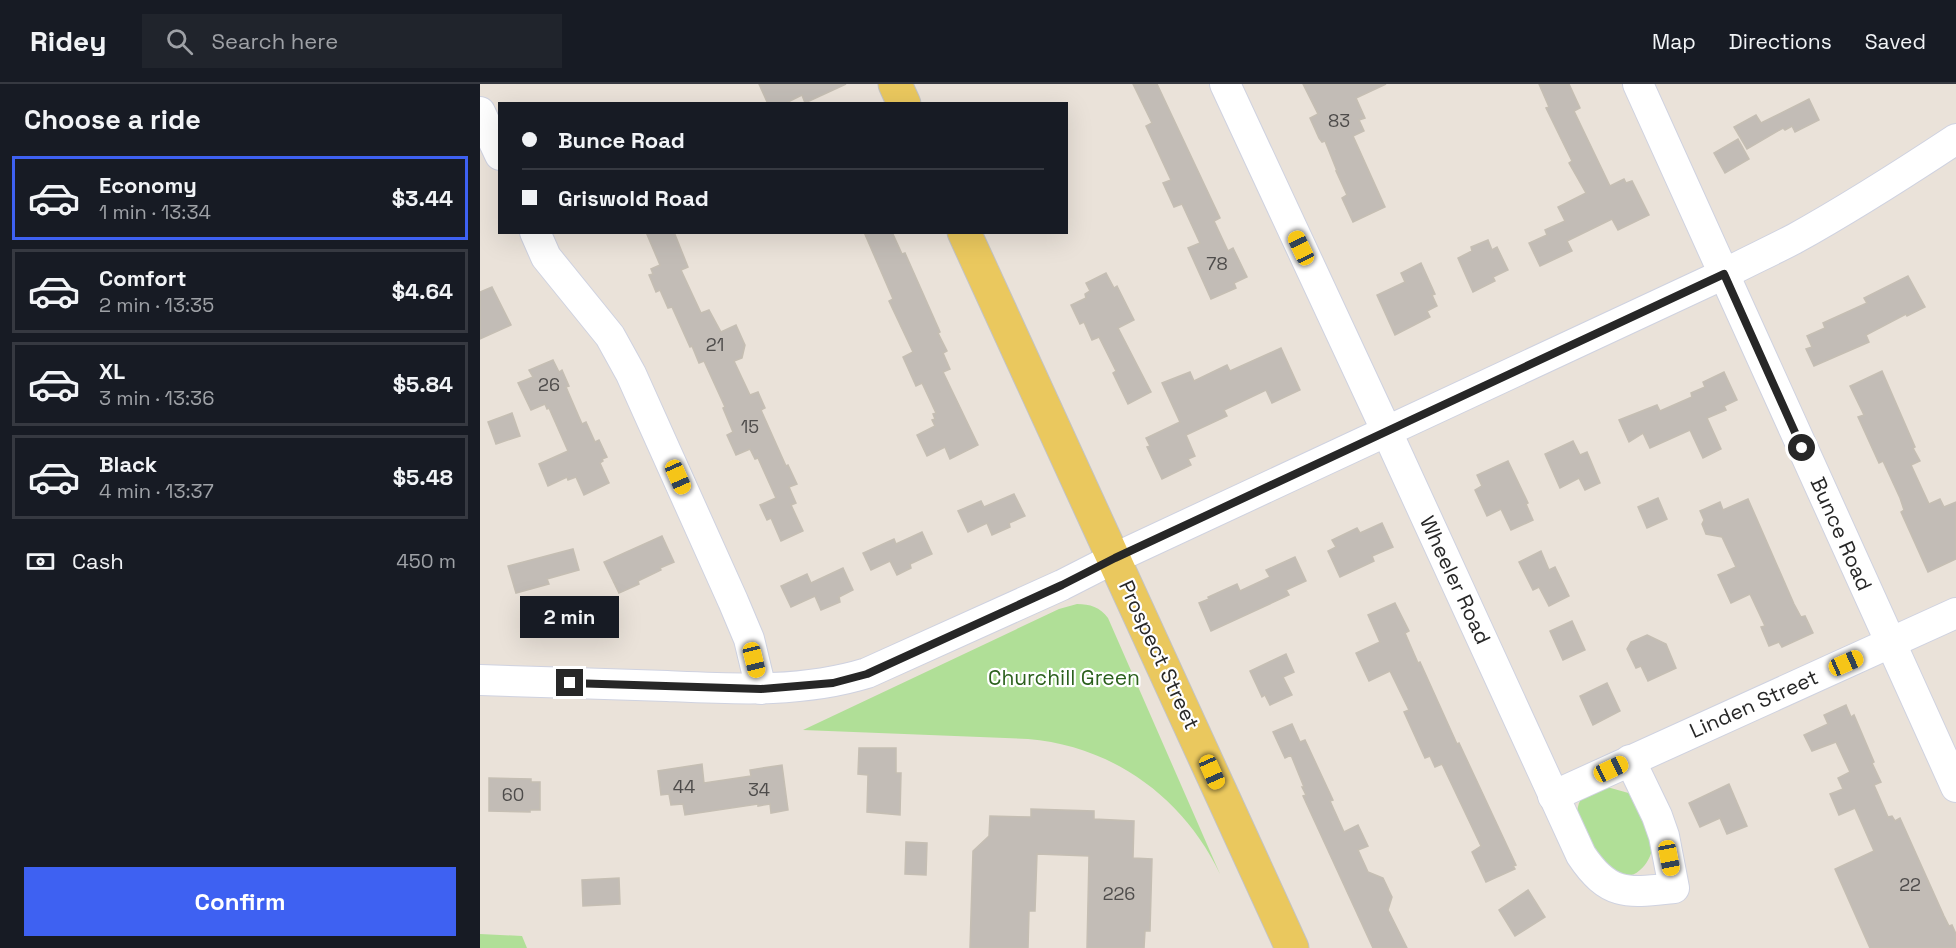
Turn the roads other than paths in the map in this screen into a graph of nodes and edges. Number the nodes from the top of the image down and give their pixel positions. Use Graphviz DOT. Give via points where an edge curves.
graph roads {
  1 [pos="896,84"];
  2 [pos="1225,84"];
  3 [pos="1638,84"];
  4 [pos="903,102"];
  5 [pos="480,112"];
  6 [pos="1956,139"];
  7 [pos="498,151"];
  8 [pos="536,234"];
  9 [pos="965,234"];
  10 [pos="1724,274"];
  11 [pos="1388,432"];
  12 [pos="1115,558"];
  13 [pos="1956,613"];
  14 [pos="1890,643"];
  15 [pos="480,680"];
  16 [pos="761,689"];
  17 [pos="1630,760"];
  18 [pos="1956,788"];
  19 [pos="1553,796"];
  20 [pos="1292,948"];
  1 -- 4 [label="main road"];
  2 -- 11 [label="street, Wheeler Road"];
  3 -- 10 [label="street, Bunce Road"];
  5 -- 7 [label="street"];
  6 -- 10 [label="street" via="1840,213"];
  8 -- 16 [label="street" via="546,257 610,336 631,374 733,601"];
  9 -- 12 [label="main road, Prospect Street"];
  10 -- 11 [label="street"];
  10 -- 14 [label="street, Bunce Road"];
  11 -- 12 [label="street"];
  11 -- 19 [label="street, Wheeler Road"];
  12 -- 16 [label="street" via="867,674 823,684"];
  12 -- 20 [label="main road, Prospect Street"];
  13 -- 14 [label="street, Linden Street"];
  14 -- 17 [label="street, Linden Street"];
  14 -- 18 [label="street, Bunce Road"];
  15 -- 16 [label="street"];
  17 -- 19 [label="street, Linden Street"];
  17 -- 19 [label="street, Wheeler Road" via="1664,836 1674,888 1625,891 1607,884 1593,873 1581,855"];
}
